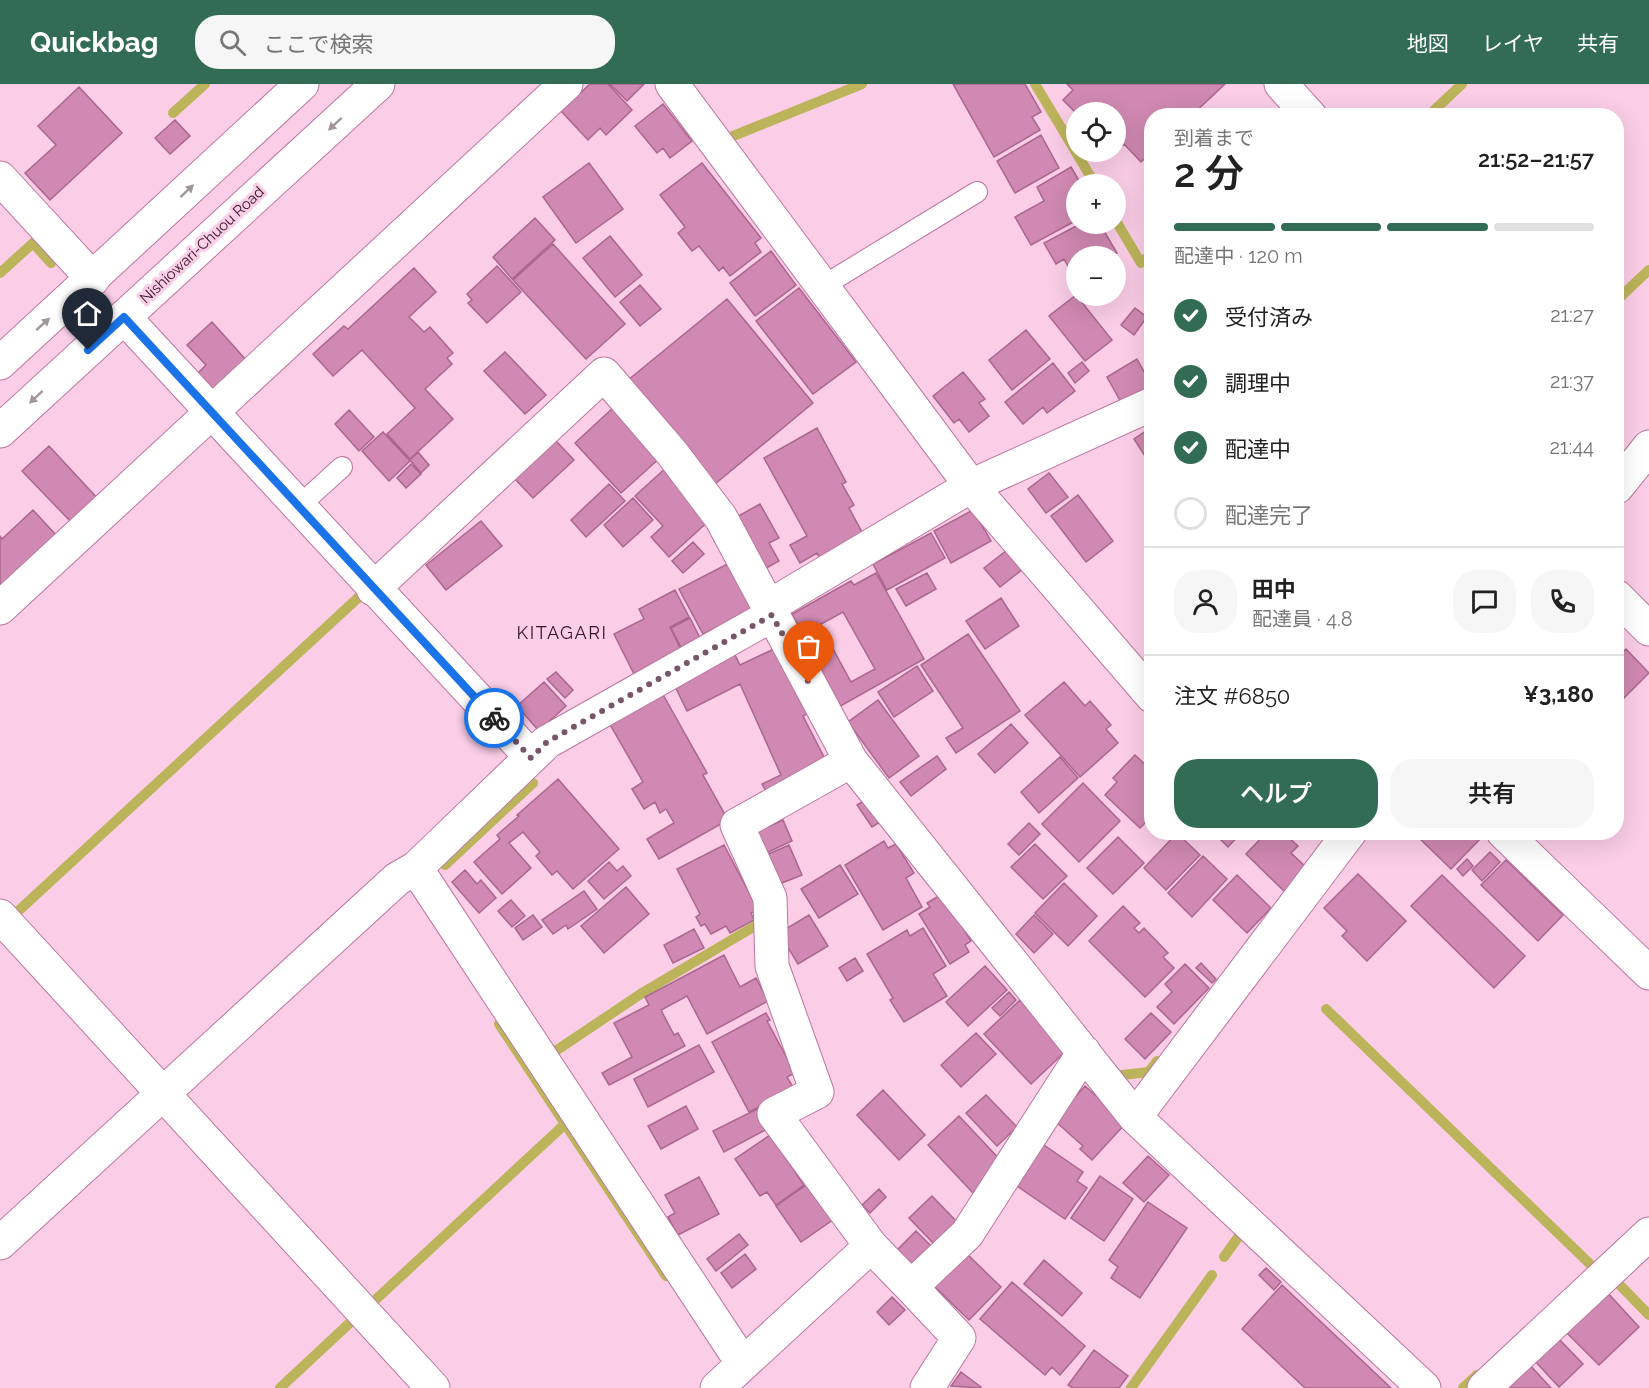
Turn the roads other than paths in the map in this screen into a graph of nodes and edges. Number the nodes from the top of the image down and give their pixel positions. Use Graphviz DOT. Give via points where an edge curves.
graph roads {
  1 [pos="302,84"];
  2 [pos="378,84"];
  3 [pos="566,84"];
  4 [pos="672,84"];
  5 [pos="1281,84"];
  6 [pos="1303,108"];
  7 [pos="0,178"];
  8 [pos="976,192"];
  9 [pos="93,279"];
  10 [pos="823,286"];
  11 [pos="124,317"];
  12 [pos="0,363"];
  13 [pos="1144,408"];
  14 [pos="211,412"];
  15 [pos="0,431"];
  16 [pos="342,467"];
  17 [pos="971,486"];
  18 [pos="298,507"];
  19 [pos="373,589"];
  20 [pos="1624,604"];
  21 [pos="0,608"];
  22 [pos="770,611"];
  23 [pos="1649,629"];
  24 [pos="1144,687"];
  25 [pos="531,758"];
  26 [pos="851,760"];
  27 [pos="1336,840"];
  28 [pos="1511,840"];
  29 [pos="416,868"];
  30 [pos="0,916"];
  31 [pos="1649,973"];
  32 [pos="1084,1052"];
  33 [pos="165,1093"];
  34 [pos="1135,1117"];
  35 [pos="1649,1234"];
  36 [pos="0,1243"];
  37 [pos="871,1246"];
  38 [pos="911,1287"];
  39 [pos="743,1364"];
  40 [pos="433,1388"];
  41 [pos="717,1388"];
  42 [pos="927,1388"];
  43 [pos="1424,1388"];
  44 [pos="1484,1388"];
  9 -- 1 [label="street, one-way"];
  2 -- 11 [label="street, Nishiowari-Chuou Road, one-way"];
  3 -- 14 [label="street"];
  4 -- 10 [label="street"];
  5 -- 6 [label="street"];
  7 -- 9 [label="street"];
  8 -- 10 [label="lane"];
  12 -- 9 [label="street, one-way"];
  10 -- 17 [label="street"];
  11 -- 14 [label="street"];
  11 -- 15 [label="street, Nishiowari-Chuou Road, one-way"];
  13 -- 17 [label="street"];
  14 -- 18 [label="street"];
  14 -- 21 [label="street"];
  16 -- 18 [label="lane"];
  17 -- 22 [label="street"];
  17 -- 24 [label="street"];
  18 -- 19 [label="street"];
  19 -- 22 [label="street" via="604,374 721,518"];
  19 -- 25 [label="street"];
  20 -- 23 [label="street"];
  22 -- 25 [label="street" via="547,742"];
  22 -- 26 [label="street"];
  25 -- 29 [label="street"];
  26 -- 32 [label="street"];
  26 -- 37 [label="street" via="737,825 770,898 772,966 817,1092 774,1114"];
  27 -- 34 [label="street"];
  28 -- 31 [label="street"];
  29 -- 33 [label="street" via="397,879"];
  29 -- 39 [label="street"];
  30 -- 33 [label="street"];
  32 -- 34 [label="street"];
  32 -- 38 [label="street" via="967,1234"];
  33 -- 36 [label="street"];
  33 -- 40 [label="street"];
  34 -- 43 [label="street"];
  35 -- 44 [label="street"];
  37 -- 38 [label="street"];
  37 -- 39 [label="street"];
  38 -- 42 [label="street" via="959,1338"];
  39 -- 41 [label="street"];
}
